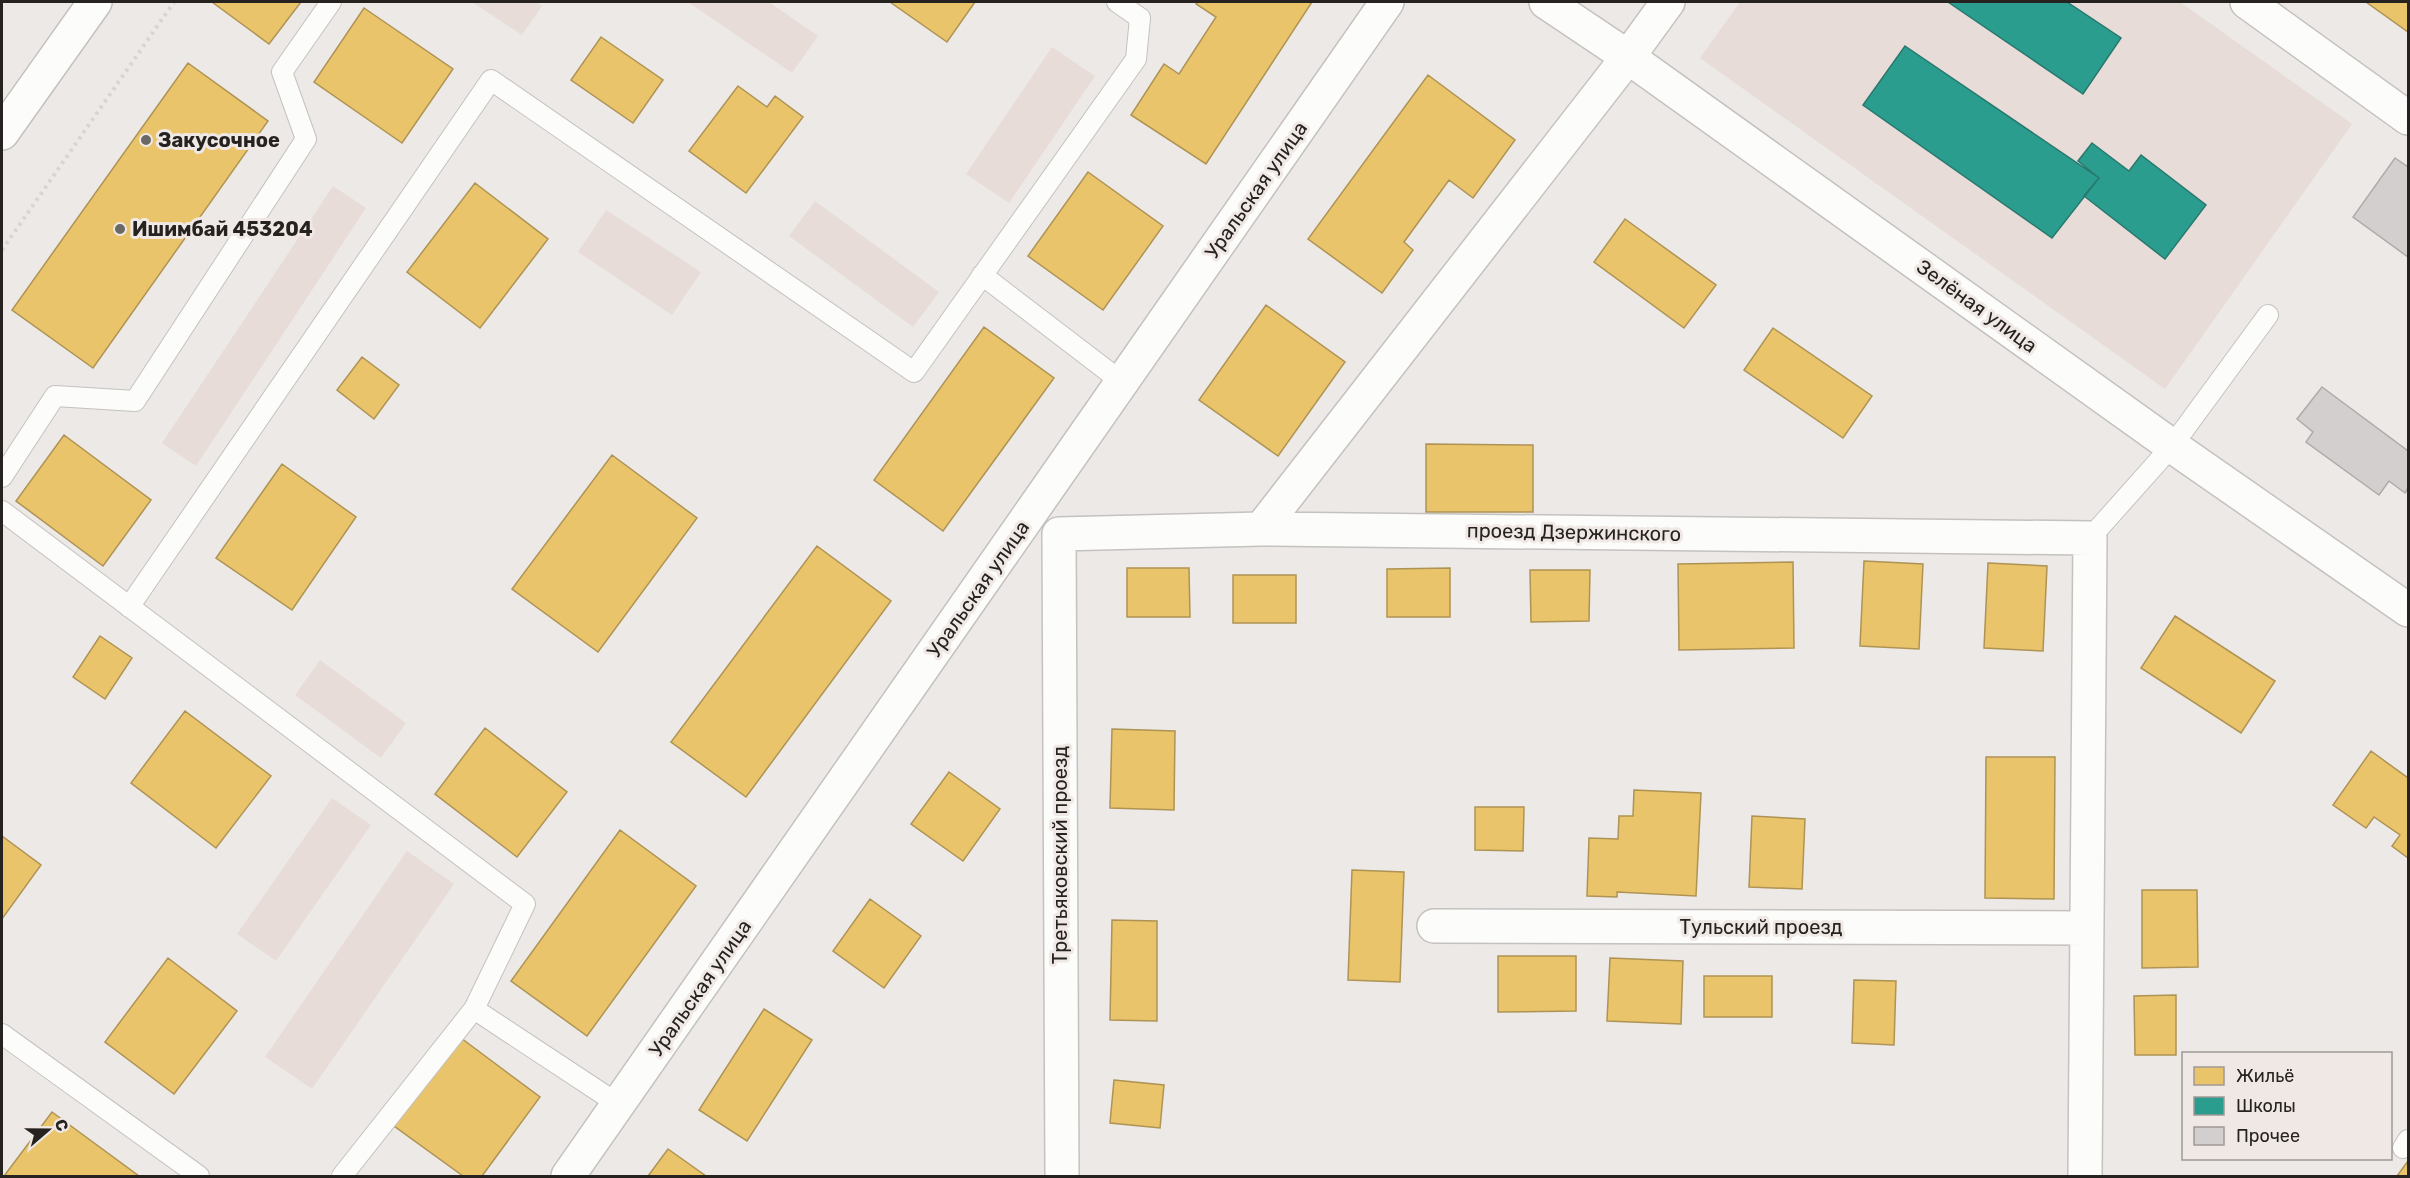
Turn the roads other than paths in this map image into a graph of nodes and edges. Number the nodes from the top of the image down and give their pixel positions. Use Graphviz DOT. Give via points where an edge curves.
graph roads {
  1 [pos="95,2"];
  2 [pos="331,2"];
  3 [pos="1117,2"];
  4 [pos="1388,2"];
  5 [pos="1546,2"];
  6 [pos="1668,2"];
  7 [pos="2247,2"];
  8 [pos="1628,57"];
  9 [pos="2409,118"];
  10 [pos="2,133"];
  11 [pos="982,275"];
  12 [pos="2268,315"];
  13 [pos="1122,382"];
  14 [pos="2172,446"];
  15 [pos="2,477"];
  16 [pos="2,511"];
  17 [pos="1030,514"];
  18 [pos="1261,529"];
  19 [pos="1059,534"];
  20 [pos="2090,538"];
  21 [pos="129,607"];
  22 [pos="2409,610"];
  23 [pos="1434,926"];
  24 [pos="2087,928"];
  25 [pos="474,1010"];
  26 [pos="2,1034"];
  27 [pos="618,1104"];
  28 [pos="199,1176"];
  29 [pos="342,1176"];
  30 [pos="568,1176"];
  31 [pos="1062,1176"];
  32 [pos="2085,1176"];
  1 -- 10 [label="street"];
  2 -- 15 [label="lane" via="282,72 306,139 135,401 55,396"];
  3 -- 11 [label="lane" via="1140,18 1136,59"];
  4 -- 13 [label="street, Уральская улица"];
  5 -- 8 [label="street, Зелёная улица"];
  6 -- 8 [label="street"];
  7 -- 9 [label="street"];
  8 -- 14 [label="street, Зелёная улица"];
  8 -- 18 [label="street"];
  11 -- 13 [label="lane"];
  11 -- 21 [label="lane" via="914,372 491,80"];
  12 -- 14 [label="lane"];
  13 -- 17 [label="street, Уральская улица"];
  14 -- 20 [label="lane"];
  14 -- 22 [label="street, Зелёная улица"];
  16 -- 21 [label="lane"];
  17 -- 19 [label="lane"];
  17 -- 27 [label="street, Уральская улица"];
  18 -- 19 [label="street, проезд Дзержинского"];
  18 -- 20 [label="street, проезд Дзержинского"];
  19 -- 31 [label="street, Третьяковский проезд"];
  20 -- 24 [label="street"];
  21 -- 25 [label="lane" via="525,904"];
  23 -- 24 [label="street, Тульский проезд"];
  24 -- 32 [label="street"];
  25 -- 27 [label="lane"];
  25 -- 29 [label="lane"];
  26 -- 28 [label="lane"];
  27 -- 30 [label="street, Уральская улица"];
}
